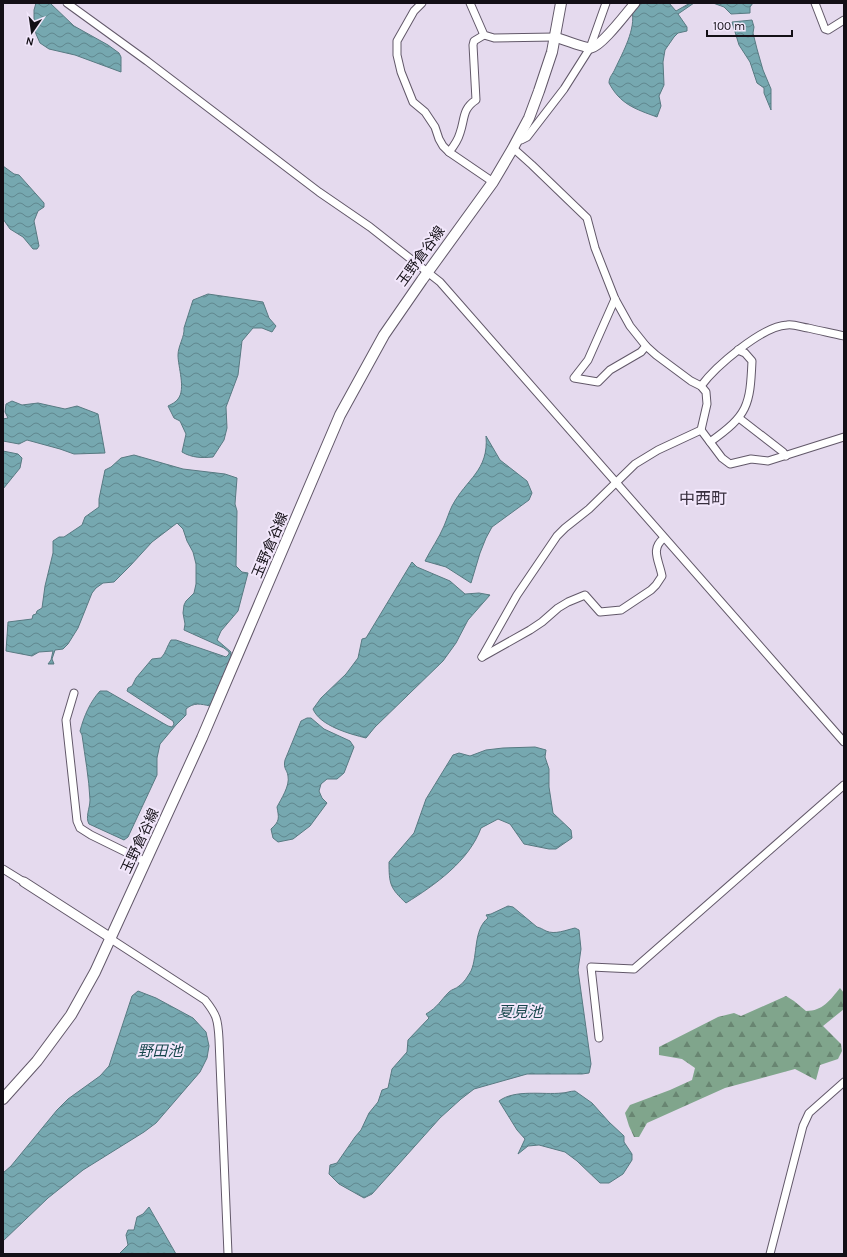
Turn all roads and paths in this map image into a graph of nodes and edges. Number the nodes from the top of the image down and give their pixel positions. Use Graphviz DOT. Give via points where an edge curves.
graph roads {
  1 [pos="67,3"];
  2 [pos="422,3"];
  3 [pos="470,3"];
  4 [pos="561,3"];
  5 [pos="606,3"];
  6 [pos="635,3"];
  7 [pos="815,3"];
  8 [pos="844,20"];
  9 [pos="484,35"];
  10 [pos="555,37"];
  11 [pos="590,48"];
  12 [pos="518,139"];
  13 [pos="513,148"];
  14 [pos="449,152"];
  15 [pos="493,182"];
  16 [pos="428,272"];
  17 [pos="615,299"];
  18 [pos="844,336"];
  19 [pos="646,346"];
  20 [pos="738,350"];
  21 [pos="701,386"];
  22 [pos="739,418"];
  23 [pos="701,430"];
  24 [pos="844,436"];
  25 [pos="710,442"];
  26 [pos="786,456"];
  27 [pos="616,482"];
  28 [pos="664,538"];
  29 [pos="74,692"];
  30 [pos="844,742"];
  31 [pos="844,786"];
  32 [pos="146,862"];
  33 [pos="3,869"];
  34 [pos="24,882"];
  35 [pos="111,938"];
  36 [pos="599,1038"];
  37 [pos="844,1082"];
  38 [pos="3,1099"];
  39 [pos="228,1254"];
  40 [pos="770,1254"];
  1 -- 16 [label="street" via="147,60 300,178"];
  2 -- 14 [label="street" via="414,11 398,41 397,55 413,102 425,112 435,126 443,146"];
  3 -- 9 [label="street"];
  4 -- 10 [label="main road, 玉野倉谷線"];
  5 -- 11 [label="street"];
  6 -- 11 [label="street" via="604,40"];
  7 -- 8 [label="street" via="825,30"];
  9 -- 10 [label="street" via="494,38"];
  9 -- 14 [label="street" via="474,41 473,45 476,100 467,107 461,132"];
  10 -- 11 [label="street"];
  10 -- 12 [label="main road, 玉野倉谷線" via="539,91"];
  11 -- 12 [label="street" via="564,89 527,137"];
  12 -- 13 [label="main road, 玉野倉谷線"];
  13 -- 15 [label="main road, 玉野倉谷線"];
  13 -- 17 [label="street" via="587,218 595,248"];
  14 -- 15 [label="street"];
  15 -- 16 [label="main road, 玉野倉谷線"];
  16 -- 27 [label="street" via="440,282"];
  16 -- 32 [label="main road, 玉野倉谷線" via="384,335 340,414 202,738"];
  17 -- 19 [label="street" via="630,326"];
  17 -- 19 [label="street" via="588,360 574,378 598,382 610,370 641,352"];
  18 -- 20 [label="street" via="785,324 760,335"];
  19 -- 21 [label="street"];
  20 -- 21 [label="street"];
  20 -- 22 [label="street" via="752,361 749,397"];
  21 -- 23 [label="street" via="706,392 707,404"];
  22 -- 25 [label="street"];
  22 -- 26 [label="street"];
  23 -- 25 [label="street"];
  23 -- 27 [label="street" via="646,457"];
  24 -- 26 [label="street"];
  25 -- 26 [label="street" via="730,464 751,459 768,461"];
  27 -- 28 [label="street"];
  27 -- 28 [label="street" via="557,536 517,595 482,657 530,630 558,608 585,595 600,612 620,610 627,606 651,590 662,576 656,551 658,542"];
  28 -- 30 [label="street"];
  29 -- 32 [label="street" via="66,720 77,821 80,828 91,835"];
  31 -- 36 [label="street" via="634,969 591,967"];
  32 -- 35 [label="main road, 玉野倉谷線"];
  33 -- 34 [label="street"];
  34 -- 35 [label="street"];
  35 -- 38 [label="main road, 玉野倉谷線" via="71,1016 37,1061"];
  35 -- 39 [label="street" via="205,1000 218,1021"];
  37 -- 40 [label="street" via="809,1113 803,1126"];
}
